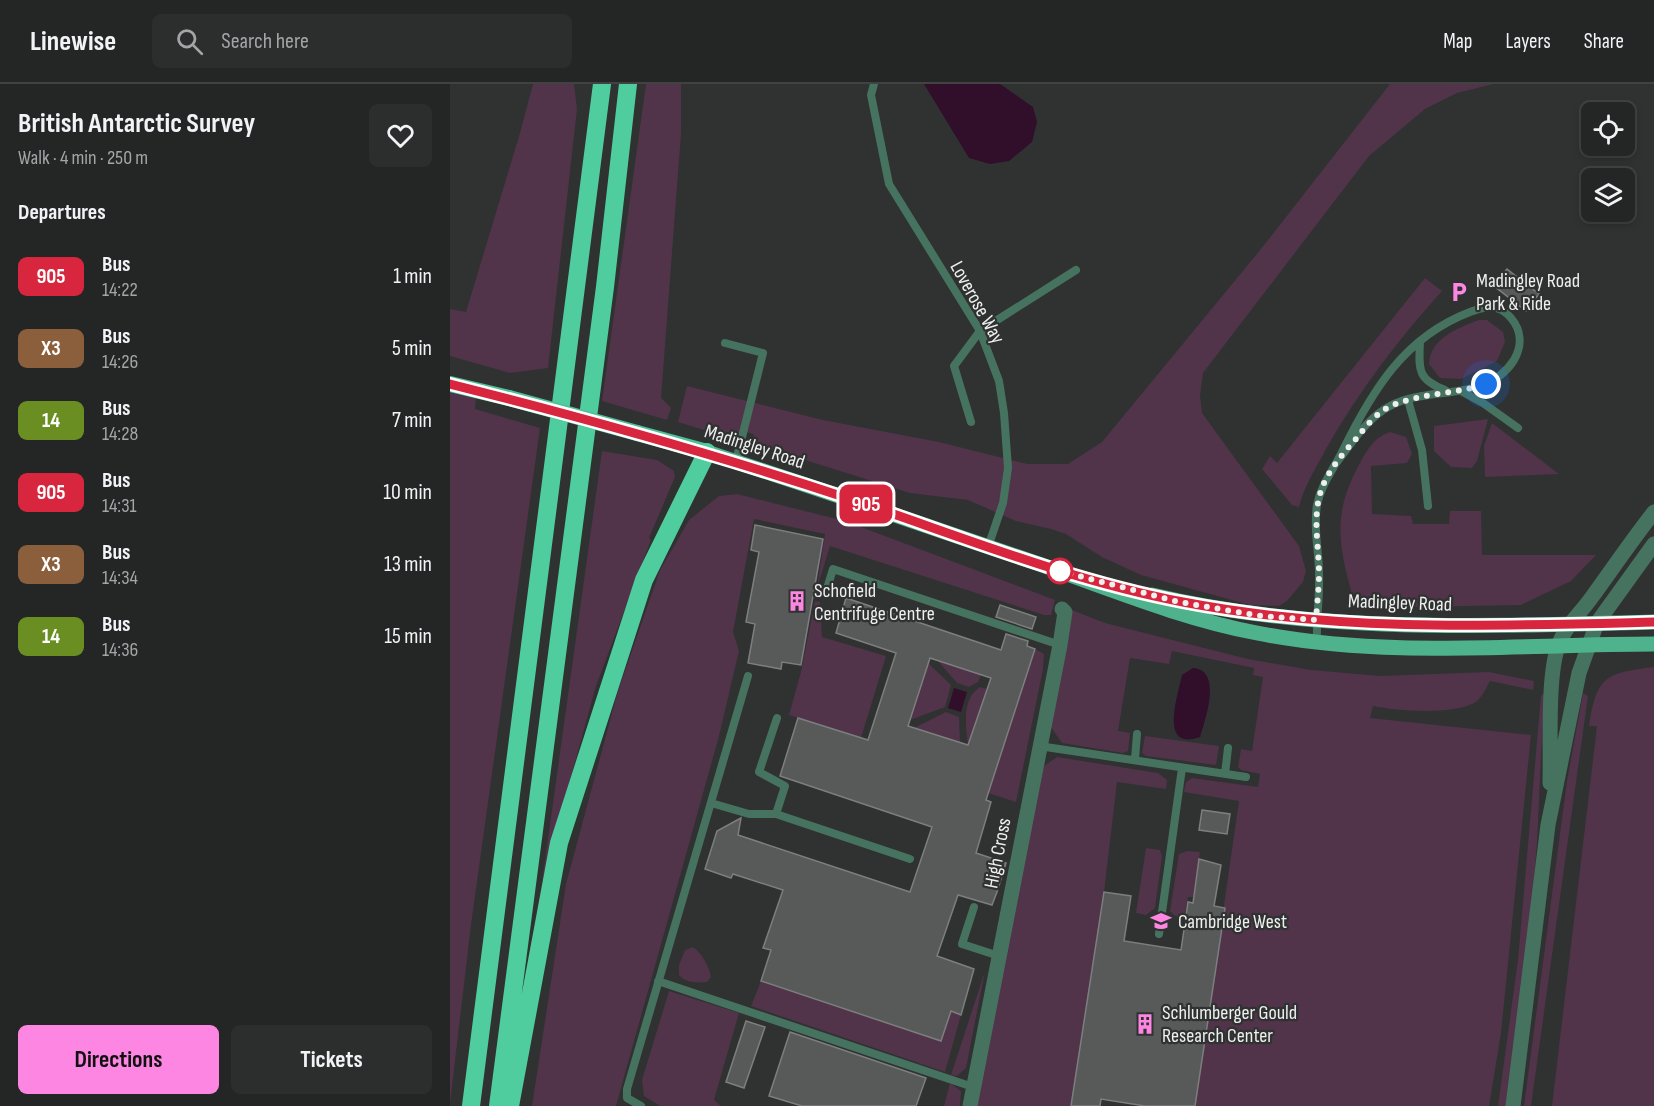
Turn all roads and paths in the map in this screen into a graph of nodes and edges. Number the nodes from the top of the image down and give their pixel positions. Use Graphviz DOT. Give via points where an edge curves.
graph roads {
  1 [pos="602,84"];
  2 [pos="628,84"];
  3 [pos="874,84"];
  4 [pos="1076,270"];
  5 [pos="980,331"];
  6 [pos="1420,341"];
  7 [pos="725,343"];
  8 [pos="450,384"];
  9 [pos="1462,391"];
  10 [pos="1408,400"];
  11 [pos="971,422"];
  12 [pos="1518,428"];
  13 [pos="707,452"];
  14 [pos="736,462"];
  15 [pos="1337,462"];
  16 [pos="1428,506"];
  17 [pos="1654,512"];
  18 [pos="1654,544"];
  19 [pos="988,547"];
  20 [pos="1076,577"];
  21 [pos="826,592"];
  22 [pos="1062,609"];
  23 [pos="1316,620"];
  24 [pos="1654,622"];
  25 [pos="1597,623"];
  26 [pos="1568,625"];
  27 [pos="1317,642"];
  28 [pos="1654,644"];
  29 [pos="1060,645"];
  30 [pos="1558,646"];
  31 [pos="1587,646"];
  32 [pos="748,676"];
  33 [pos="777,718"];
  34 [pos="1137,734"];
  35 [pos="1039,746"];
  36 [pos="1228,748"];
  37 [pos="1135,759"];
  38 [pos="1182,768"];
  39 [pos="1225,774"];
  40 [pos="1246,777"];
  41 [pos="711,803"];
  42 [pos="776,814"];
  43 [pos="1548,825"];
  44 [pos="910,859"];
  45 [pos="974,907"];
  46 [pos="1159,934"];
  47 [pos="999,956"];
  48 [pos="658,981"];
  49 [pos="973,1087"];
  50 [pos="471,1106"];
  51 [pos="498,1106"];
  52 [pos="510,1106"];
  53 [pos="641,1106"];
  54 [pos="970,1106"];
  55 [pos="1513,1106"];
  1 -- 50 [label="highway"];
  2 -- 51 [label="highway"];
  3 -- 5 [label="lane, Loverose Way" via="871,95 889,184"];
  4 -- 5 [label="lane"];
  5 -- 11 [label="lane" via="954,366"];
  5 -- 19 [label="lane, Loverose Way" via="999,381 1007,450 1003,502"];
  6 -- 9 [label="lane" via="1420,372 1425,380 1446,390"];
  6 -- 9 [label="lane" via="1444,322 1481,308 1493,307 1513,320 1520,333 1520,348 1513,362 1486,384"];
  6 -- 15 [label="lane" via="1384,376"];
  7 -- 14 [label="lane" via="763,353"];
  8 -- 13 [label="highway, Madingley Road, bridge"];
  9 -- 10 [label="lane" via="1437,392"];
  9 -- 12 [label="lane"];
  10 -- 15 [label="lane" via="1390,406 1368,423"];
  10 -- 16 [label="lane" via="1422,450"];
  13 -- 14 [label="main road, Madingley Road"];
  13 -- 52 [label="highway" via="644,580 559,843"];
  14 -- 19 [label="main road, Madingley Road"];
  15 -- 23 [label="lane" via="1325,480 1318,504"];
  17 -- 26 [label="street"];
  18 -- 25 [label="street"];
  19 -- 20 [label="main road, Madingley Road"];
  20 -- 23 [label="main road, Madingley Road" via="1191,604 1261,616"];
  20 -- 27 [label="main road, Madingley Road" via="1198,621"];
  21 -- 29 [label="lane" via="833,569"];
  22 -- 29 [label="street, High Cross" via="1065,612"];
  23 -- 26 [label="main road, Madingley Road" via="1501,627"];
  23 -- 27 [label="lane"];
  24 -- 25 [label="main road, Madingley Road"];
  25 -- 26 [label="main road, Madingley Road"];
  25 -- 31 [label="street"];
  26 -- 30 [label="street"];
  27 -- 30 [label="main road, Madingley Road" via="1360,646"];
  28 -- 31 [label="main road, Madingley Road"];
  29 -- 35 [label="street, High Cross"];
  30 -- 31 [label="main road, Madingley Road"];
  30 -- 43 [label="street" via="1553,672"];
  31 -- 43 [label="street"];
  32 -- 41 [label="lane"];
  33 -- 42 [label="lane" via="759,772 785,786"];
  34 -- 37 [label="lane"];
  35 -- 37 [label="lane"];
  35 -- 47 [label="street, High Cross"];
  36 -- 39 [label="lane"];
  37 -- 38 [label="lane"];
  38 -- 39 [label="lane"];
  38 -- 46 [label="lane"];
  39 -- 40 [label="lane"];
  41 -- 42 [label="lane" via="749,814"];
  41 -- 48 [label="lane"];
  42 -- 44 [label="lane"];
  43 -- 55 [label="street"];
  45 -- 47 [label="lane" via="962,944"];
  47 -- 49 [label="street, High Cross"];
  48 -- 49 [label="lane"];
  48 -- 53 [label="lane" via="627,1089 627,1098"];
  49 -- 54 [label="street, High Cross"];
}
